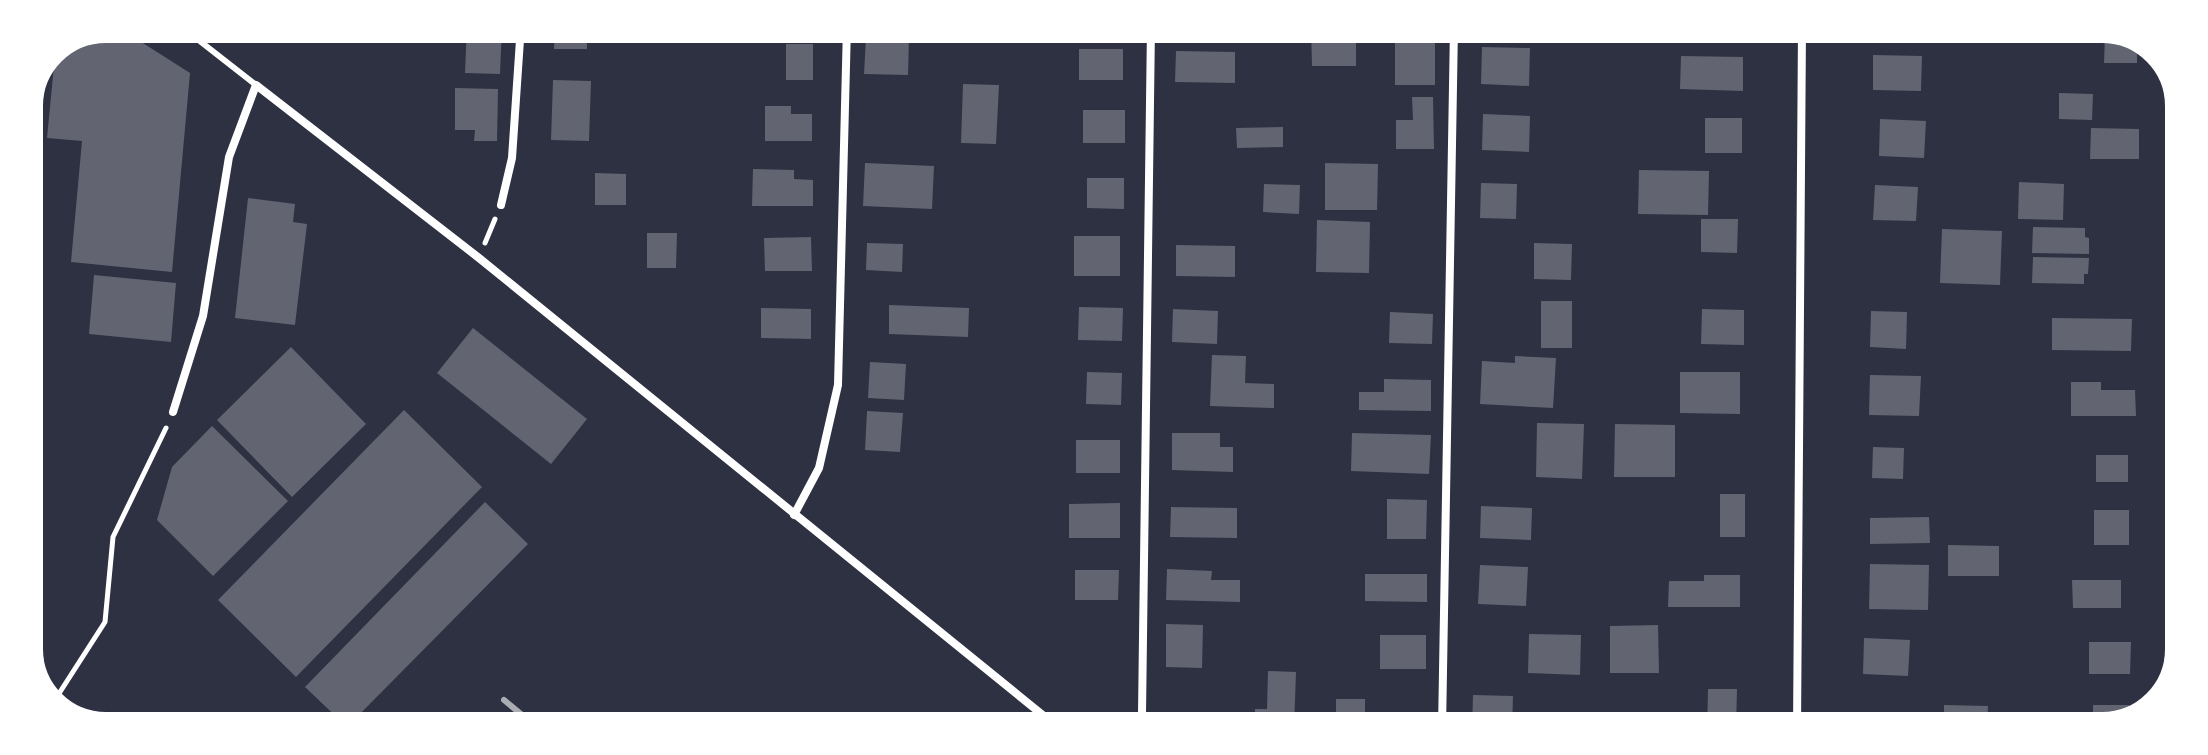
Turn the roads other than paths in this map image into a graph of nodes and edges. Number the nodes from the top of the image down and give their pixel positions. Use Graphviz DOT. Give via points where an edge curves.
graph roads {
  1 [pos="196,38"];
  2 [pos="520,38"];
  3 [pos="847,38"];
  4 [pos="1151,38"];
  5 [pos="1454,38"];
  6 [pos="1802,38"];
  7 [pos="256,85"];
  8 [pos="501,205"];
  9 [pos="173,412"];
  10 [pos="794,515"];
  11 [pos="1045,717"];
  12 [pos="1141,717"];
  13 [pos="1442,717"];
  14 [pos="1797,717"];
  1 -- 7 [label="lane"];
  2 -- 8 [label="street" via="512,158"];
  3 -- 10 [label="street" via="838,385 819,468"];
  4 -- 12 [label="street"];
  5 -- 13 [label="street"];
  6 -- 14 [label="street"];
  7 -- 9 [label="street" via="229,157 203,316"];
  7 -- 10 [label="street" via="479,258"];
  10 -- 11 [label="street"];
}
